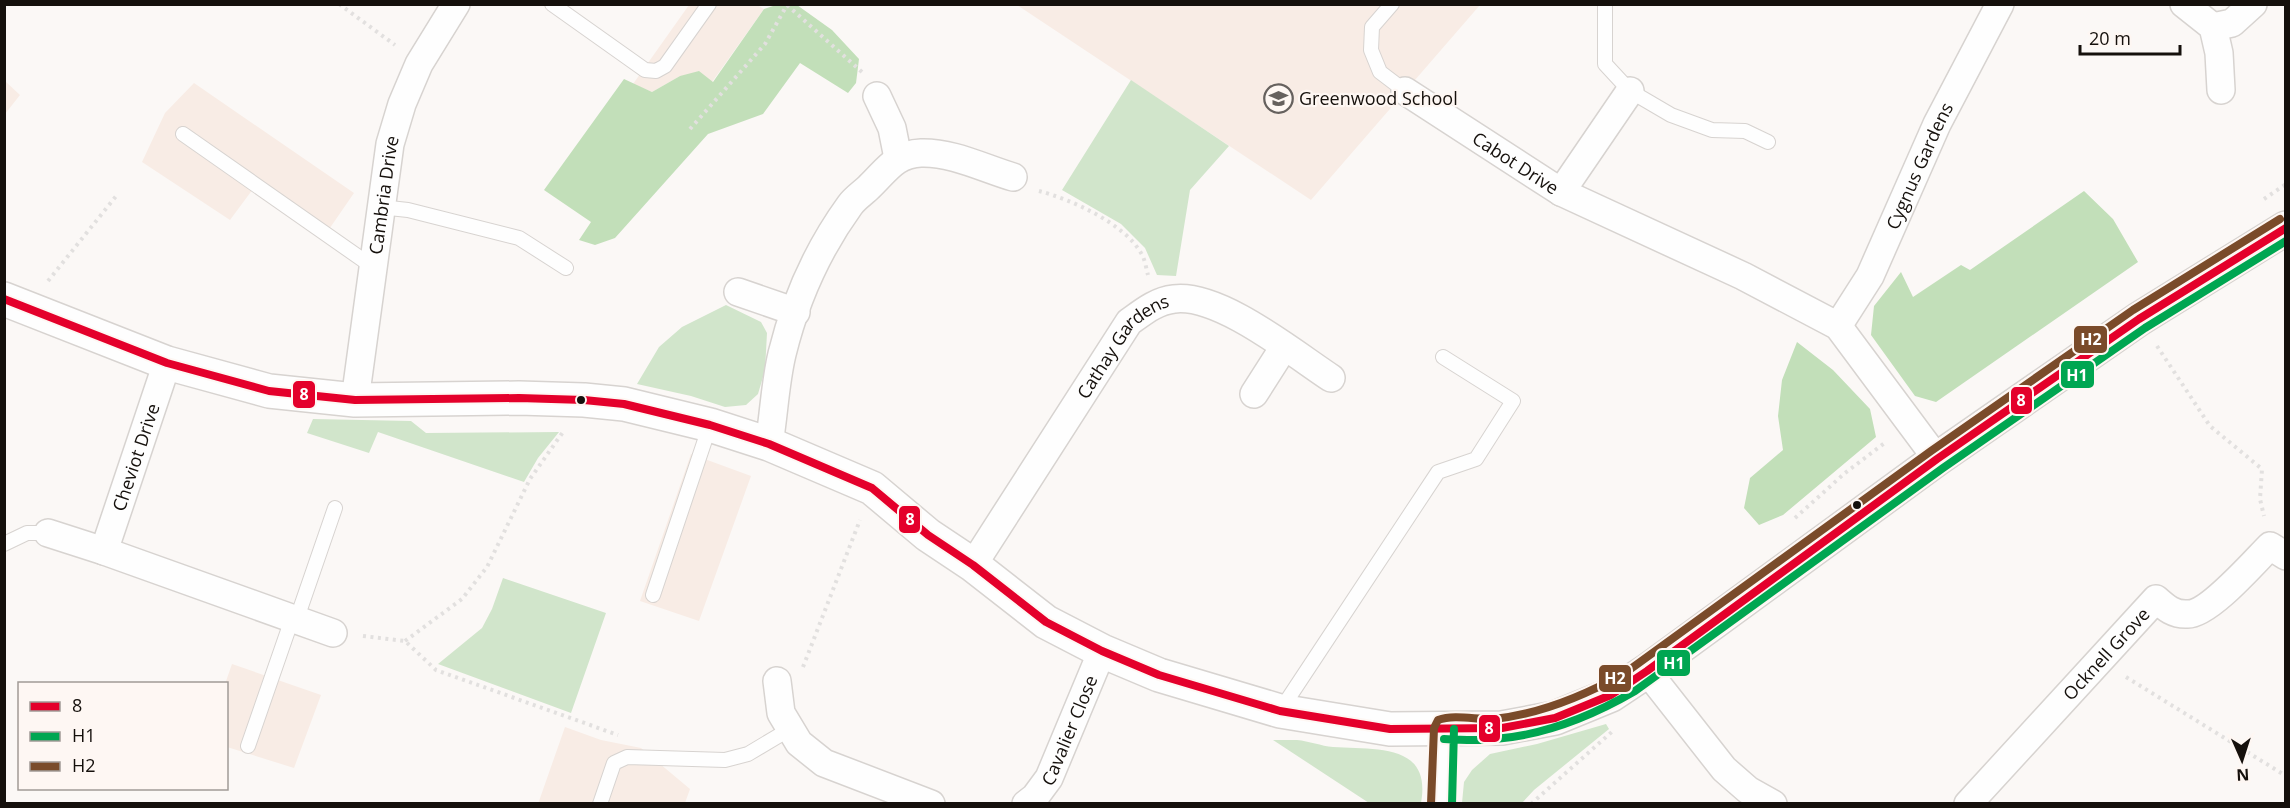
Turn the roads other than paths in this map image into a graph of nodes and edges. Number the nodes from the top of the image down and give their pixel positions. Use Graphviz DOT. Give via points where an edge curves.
graph roads {
  1 [pos="456,4"];
  2 [pos="552,4"];
  3 [pos="709,4"];
  4 [pos="1392,4"];
  5 [pos="1605,4"];
  6 [pos="2000,4"];
  7 [pos="2184,4"];
  8 [pos="2253,4"];
  9 [pos="2213,27"];
  10 [pos="2221,90"];
  11 [pos="1405,91"];
  12 [pos="1630,91"];
  13 [pos="877,96"];
  14 [pos="183,135"];
  15 [pos="1768,142"];
  16 [pos="898,158"];
  17 [pos="1013,177"];
  18 [pos="1561,192"];
  19 [pos="380,207"];
  20 [pos="2286,228"];
  21 [pos="373,267"];
  22 [pos="566,268"];
  23 [pos="738,292"];
  24 [pos="16,303"];
  25 [pos="796,312"];
  26 [pos="1838,326"];
  27 [pos="1284,347"];
  28 [pos="1443,357"];
  29 [pos="167,363"];
  30 [pos="1331,378"];
  31 [pos="1254,394"];
  32 [pos="355,400"];
  33 [pos="710,425"];
  34 [pos="770,444"];
  35 [pos="1937,459"];
  36 [pos="335,508"];
  37 [pos="48,533"];
  38 [pos="4,544"];
  39 [pos="104,551"];
  40 [pos="2278,551"];
  41 [pos="973,565"];
  42 [pos="653,595"];
  43 [pos="294,620"];
  44 [pos="333,633"];
  45 [pos="1102,651"];
  46 [pos="1647,671"];
  47 [pos="777,681"];
  48 [pos="1280,711"];
  49 [pos="787,724"];
  50 [pos="1444,729"];
  51 [pos="248,746"];
  52 [pos="600,804"];
  53 [pos="931,804"];
  54 [pos="1026,804"];
  55 [pos="1441,804"];
  56 [pos="1773,804"];
  57 [pos="1968,804"];
  1 -- 19 [label="street, Cambria Drive" via="419,64 402,104 390,144"];
  2 -- 3 [label="lane" via="645,70 656,71 665,66"];
  4 -- 11 [label="lane" via="1372,27 1371,50 1380,72"];
  5 -- 12 [label="lane" via="1605,64"];
  6 -- 26 [label="street, Cygnus Gardens" via="1937,124 1870,276"];
  7 -- 9 [label="street"];
  8 -- 9 [label="street" via="2232,23"];
  9 -- 10 [label="street"];
  11 -- 18 [label="street, Cabot Drive"];
  12 -- 15 [label="lane" via="1671,115 1712,130 1745,131"];
  12 -- 18 [label="street"];
  13 -- 16 [label="street"];
  14 -- 21 [label="lane"];
  16 -- 17 [label="street" via="920,153 952,157"];
  16 -- 25 [label="street" via="851,204 820,252"];
  18 -- 26 [label="street, Cabot Drive" via="1683,247"];
  19 -- 21 [label="street, Cambria Drive"];
  19 -- 22 [label="lane" via="408,210 519,238"];
  20 -- 35 [label="street" via="2139,319"];
  21 -- 32 [label="street, Cambria Drive"];
  23 -- 25 [label="street"];
  24 -- 29 [label="street"];
  25 -- 34 [label="street" via="782,354"];
  26 -- 35 [label="street, Cabot Drive"];
  27 -- 30 [label="street, Cathay Gardens"];
  27 -- 31 [label="street"];
  27 -- 41 [label="street, Cathay Gardens" via="1230,312 1202,301 1175,299 1157,303 1129,322"];
  28 -- 48 [label="lane" via="1513,401 1476,459 1438,472"];
  29 -- 32 [label="street" via="269,391"];
  29 -- 39 [label="street, Cheviot Drive"];
  32 -- 33 [label="street" via="584,400 624,404"];
  33 -- 34 [label="street"];
  33 -- 42 [label="lane"];
  34 -- 41 [label="street" via="872,489 928,535"];
  35 -- 46 [label="street"];
  36 -- 43 [label="lane"];
  37 -- 38 [label="lane" via="27,533"];
  37 -- 39 [label="street"];
  39 -- 43 [label="street"];
  40 -- 57 [label="street, Ocknell Grove" via="2210,605 2190,615 2171,612 2156,599"];
  41 -- 45 [label="street" via="1046,622"];
  43 -- 44 [label="street"];
  43 -- 51 [label="lane"];
  45 -- 48 [label="street" via="1159,675"];
  45 -- 54 [label="street, Cavalier Close" via="1049,778"];
  46 -- 50 [label="street" via="1611,695 1555,718 1502,729"];
  46 -- 56 [label="street" via="1724,769 1748,790"];
  47 -- 49 [label="street" via="781,713"];
  48 -- 50 [label="street" via="1390,729"];
  49 -- 52 [label="lane" via="748,754 725,760 627,758 614,763"];
  49 -- 53 [label="street" via="800,743 824,763"];
  50 -- 55 [label="street"];
}
